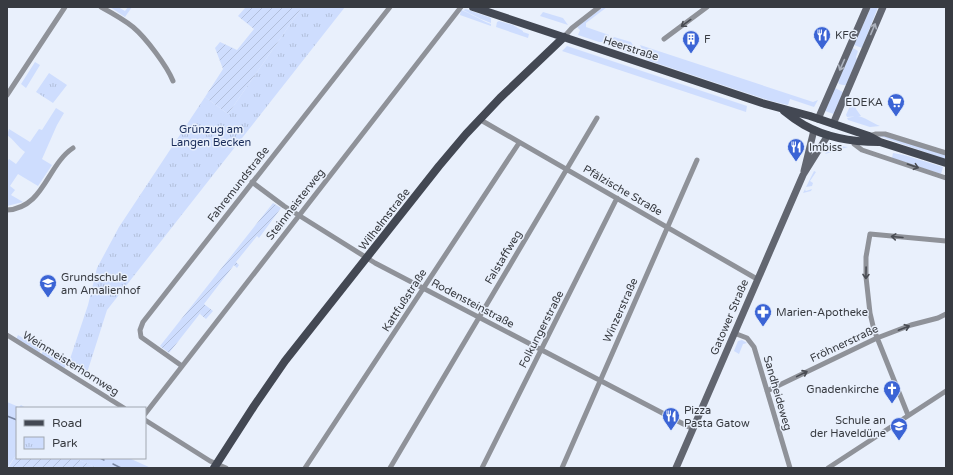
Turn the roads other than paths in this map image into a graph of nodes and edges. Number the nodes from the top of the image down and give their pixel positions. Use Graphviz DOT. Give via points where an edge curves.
graph roads {
  1 [pos="65,7"];
  2 [pos="102,7"];
  3 [pos="390,7"];
  4 [pos="461,7"];
  5 [pos="473,7"];
  6 [pos="599,7"];
  7 [pos="707,7"];
  8 [pos="868,7"];
  9 [pos="883,7"];
  10 [pos="564,37"];
  11 [pos="664,39"];
  12 [pos="173,81"];
  13 [pos="7,95"];
  14 [pos="782,109"];
  15 [pos="597,118"];
  16 [pos="479,119"];
  17 [pos="818,119"];
  18 [pos="833,124"];
  19 [pos="814,130"];
  20 [pos="856,131"];
  21 [pos="828,135"];
  22 [pos="869,136"];
  23 [pos="880,142"];
  24 [pos="520,143"];
  25 [pos="854,143"];
  26 [pos="73,148"];
  27 [pos="946,154"];
  28 [pos="697,160"];
  29 [pos="946,163"];
  30 [pos="566,170"];
  31 [pos="803,175"];
  32 [pos="946,178"];
  33 [pos="252,182"];
  34 [pos="617,198"];
  35 [pos="7,210"];
  36 [pos="300,215"];
  37 [pos="667,227"];
  38 [pos="946,241"];
  39 [pos="367,258"];
  40 [pos="757,279"];
  41 [pos="424,288"];
  42 [pos="946,314"];
  43 [pos="478,317"];
  44 [pos="734,333"];
  45 [pos="7,335"];
  46 [pos="877,338"];
  47 [pos="542,350"];
  48 [pos="182,366"];
  49 [pos="600,380"];
  50 [pos="767,391"];
  51 [pos="946,391"];
  52 [pos="122,407"];
  53 [pos="146,413"];
  54 [pos="908,415"];
  55 [pos="146,421"];
  56 [pos="692,429"];
  57 [pos="215,466"];
  58 [pos="226,468"];
  59 [pos="305,468"];
  60 [pos="390,468"];
  61 [pos="482,468"];
  62 [pos="562,468"];
  63 [pos="676,468"];
  64 [pos="790,468"];
  65 [pos="828,468"];
  1 -- 13 [label="street"];
  2 -- 12 [label="street" via="140,34 168,70"];
  3 -- 33 [label="street, Fahremundstraße"];
  4 -- 36 [label="street, Steinmeisterweg"];
  5 -- 10 [label="main road, Heerstraße"];
  6 -- 10 [label="street, Wilhelmstraße"];
  7 -- 11 [label="street, one-way"];
  8 -- 17 [label="main road, Gatower Straße, one-way"];
  18 -- 9 [label="main road, Gatower Straße, one-way"];
  10 -- 14 [label="main road, Heerstraße"];
  10 -- 16 [label="main road, Wilhelmstraße"];
  14 -- 17 [label="main road, Heerstraße"];
  14 -- 19 [label="main road, Heerstraße"];
  15 -- 30 [label="street, Falstaffweg"];
  16 -- 24 [label="street, Pfälzische Straße"];
  16 -- 39 [label="main road, Wilhelmstraße"];
  17 -- 18 [label="main road, Heerstraße"];
  17 -- 19 [label="main road, Gatower Straße"];
  18 -- 20 [label="main road, Heerstraße"];
  18 -- 21 [label="main road, Gatower Straße"];
  19 -- 21 [label="main road, Heerstraße"];
  19 -- 31 [label="main road, Gatower Straße"];
  20 -- 22 [label="main road, Heerstraße"];
  20 -- 25 [label="street"];
  21 -- 25 [label="main road, Heerstraße"];
  21 -- 31 [label="main road, Gatower Straße"];
  22 -- 23 [label="main road, Heerstraße"];
  22 -- 27 [label="street, Heerstraße" via="885,134"];
  23 -- 25 [label="main road, Heerstraße"];
  23 -- 29 [label="main road, Heerstraße"];
  24 -- 30 [label="street, Pfälzische Straße"];
  24 -- 41 [label="street, Kattfußstraße"];
  25 -- 32 [label="street, Heerstraße, one-way" via="862,150"];
  26 -- 35 [label="street" via="63,156 32,201 20,208"];
  28 -- 37 [label="street, Winzerstraße"];
  30 -- 34 [label="street, Pfälzische Straße"];
  30 -- 43 [label="street, Falstaffweg"];
  31 -- 40 [label="main road, Gatower Straße"];
  33 -- 36 [label="street, Rodensteinstraße"];
  33 -- 48 [label="street, Fahremundstraße" via="140,326 140,334 144,340"];
  34 -- 37 [label="street, Pfälzische Straße"];
  34 -- 47 [label="street, Folkungerstraße"];
  36 -- 39 [label="street, Rodensteinstraße"];
  36 -- 48 [label="street, Steinmeisterweg"];
  37 -- 40 [label="street, Pfälzische Straße"];
  37 -- 49 [label="street, Winzerstraße"];
  38 -- 46 [label="street, one-way" via="870,234 866,258 866,291 870,317"];
  39 -- 41 [label="street, Rodensteinstraße"];
  39 -- 57 [label="main road, Wilhelmstraße" via="268,385"];
  40 -- 44 [label="main road, Gatower Straße"];
  41 -- 43 [label="street, Rodensteinstraße"];
  41 -- 59 [label="street, Kattfußstraße"];
  46 -- 42 [label="street, Fröhnerstraße, one-way"];
  43 -- 47 [label="street, Rodensteinstraße"];
  43 -- 60 [label="street, Falstaffweg"];
  44 -- 50 [label="street, Sandheideweg" via="746,338 754,347"];
  44 -- 56 [label="main road, Gatower Straße"];
  45 -- 52 [label="street, Weinmeisterhornweg"];
  50 -- 46 [label="street, Fröhnerstraße, one-way"];
  46 -- 54 [label="street"];
  47 -- 49 [label="street, Rodensteinstraße"];
  47 -- 61 [label="street, Folkungerstraße"];
  48 -- 53 [label="street, Steinmeisterweg"];
  49 -- 56 [label="street, Rodensteinstraße"];
  49 -- 62 [label="street, Winzerstraße"];
  50 -- 64 [label="street, Sandheideweg"];
  51 -- 54 [label="street"];
  54 -- 65 [label="street"];
  55 -- 57 [label="street"];
  56 -- 63 [label="main road, Gatower Straße"];
  57 -- 58 [label="street"];
}
